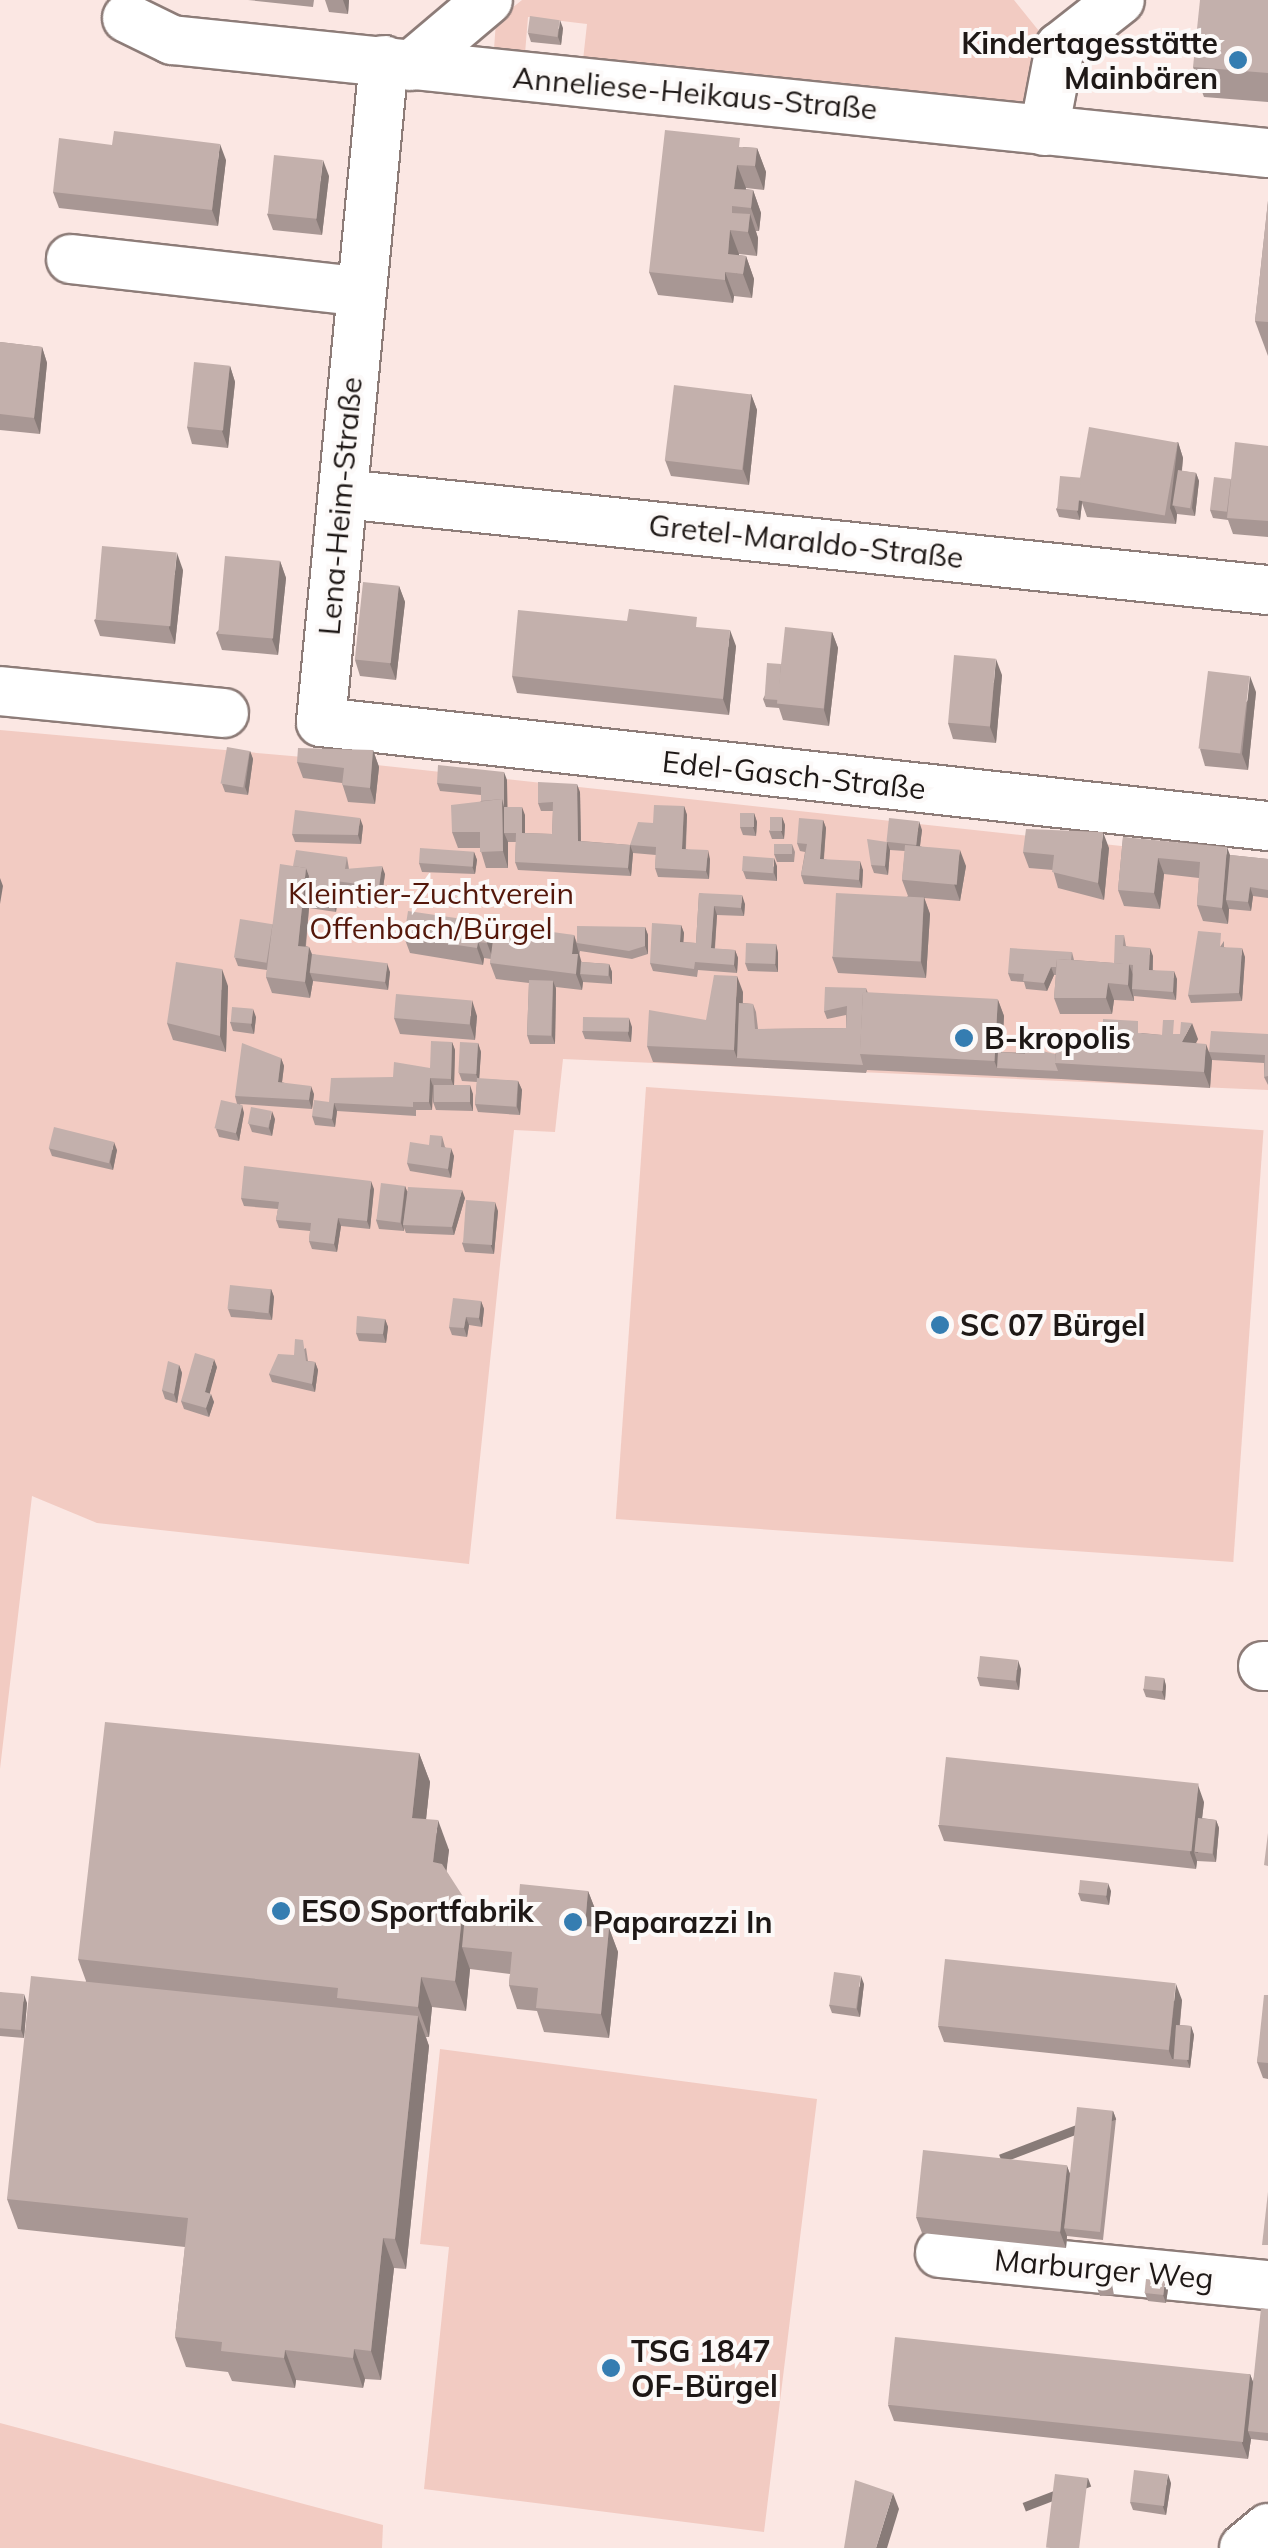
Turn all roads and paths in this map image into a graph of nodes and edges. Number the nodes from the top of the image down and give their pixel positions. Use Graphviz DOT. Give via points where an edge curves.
graph roads {
  1 [pos="488,0"];
  2 [pos="1120,0"];
  3 [pos="128,18"];
  4 [pos="397,63"];
  5 [pos="1044,131"];
  6 [pos="1268,152"];
  7 [pos="72,259"];
  8 [pos="358,291"];
  9 [pos="343,494"];
  10 [pos="1268,590"];
  11 [pos="0,691"];
  12 [pos="224,713"];
  13 [pos="321,722"];
  14 [pos="1268,826"];
  15 [pos="940,2253"];
  16 [pos="1268,2285"];
  17 [pos="1268,2528"];
  18 [pos="1244,2548"];
  1 -- 4 [label="street"];
  2 -- 5 [label="street" via="1060,47"];
  3 -- 4 [label="street, Anneliese-Heikaus-Straße" via="172,40"];
  4 -- 5 [label="street, Anneliese-Heikaus-Straße"];
  4 -- 8 [label="street, Lena-Heim-Straße"];
  5 -- 6 [label="street, Anneliese-Heikaus-Straße"];
  7 -- 8 [label="street"];
  8 -- 9 [label="street, Lena-Heim-Straße"];
  9 -- 10 [label="street, Gretel-Maraldo-Straße"];
  9 -- 13 [label="street, Lena-Heim-Straße"];
  11 -- 12 [label="street"];
  13 -- 14 [label="street, Edel-Gasch-Straße"];
  15 -- 16 [label="street, Marburger Weg"];
  17 -- 18 [label="street"];
}
